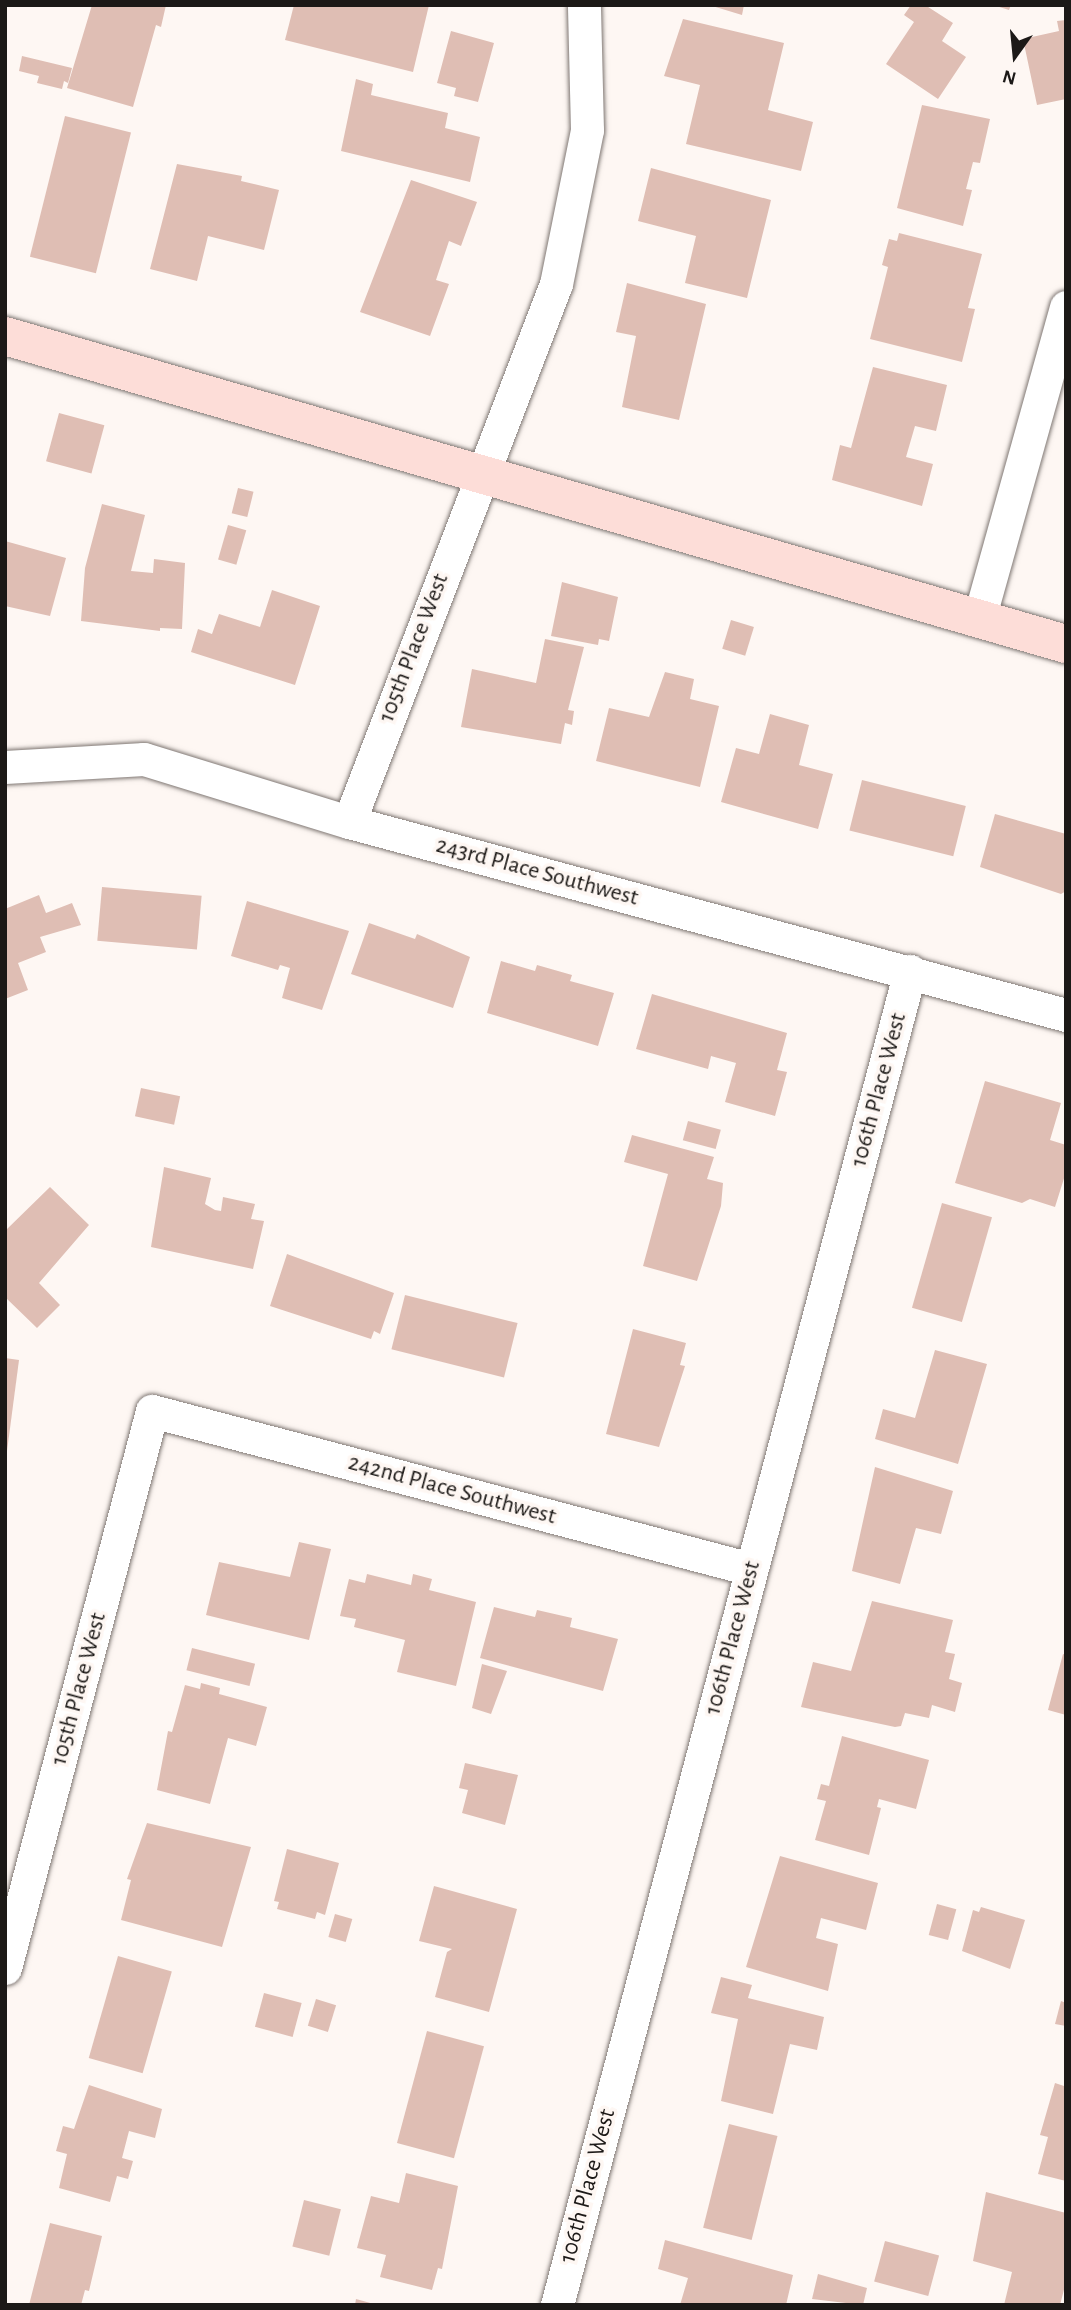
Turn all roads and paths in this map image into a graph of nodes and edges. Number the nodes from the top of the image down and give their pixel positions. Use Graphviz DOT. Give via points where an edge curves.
graph roads {
  1 [pos="584,5"];
  2 [pos="1066,307"];
  3 [pos="5,336"];
  4 [pos="480,475"];
  5 [pos="979,618"];
  6 [pos="1066,644"];
  7 [pos="5,767"];
  8 [pos="349,821"];
  9 [pos="910,971"];
  10 [pos="1066,1015"];
  11 [pos="152,1411"];
  12 [pos="751,1569"];
  13 [pos="5,1968"];
  14 [pos="557,2305"];
  1 -- 4 [label="street, 105th Place West" via="587,130 555,284"];
  2 -- 5 [label="street"];
  3 -- 4 [label="street"];
  4 -- 5 [label="street"];
  4 -- 8 [label="street, 105th Place West"];
  5 -- 6 [label="street"];
  7 -- 8 [label="street, 243rd Place Southwest" via="144,759"];
  8 -- 9 [label="street, 243rd Place Southwest"];
  9 -- 10 [label="street, 243rd Place Southwest"];
  9 -- 12 [label="street, 106th Place West"];
  11 -- 12 [label="street, 242nd Place Southwest"];
  11 -- 13 [label="street, 105th Place West"];
  12 -- 14 [label="street, 106th Place West"];
}
